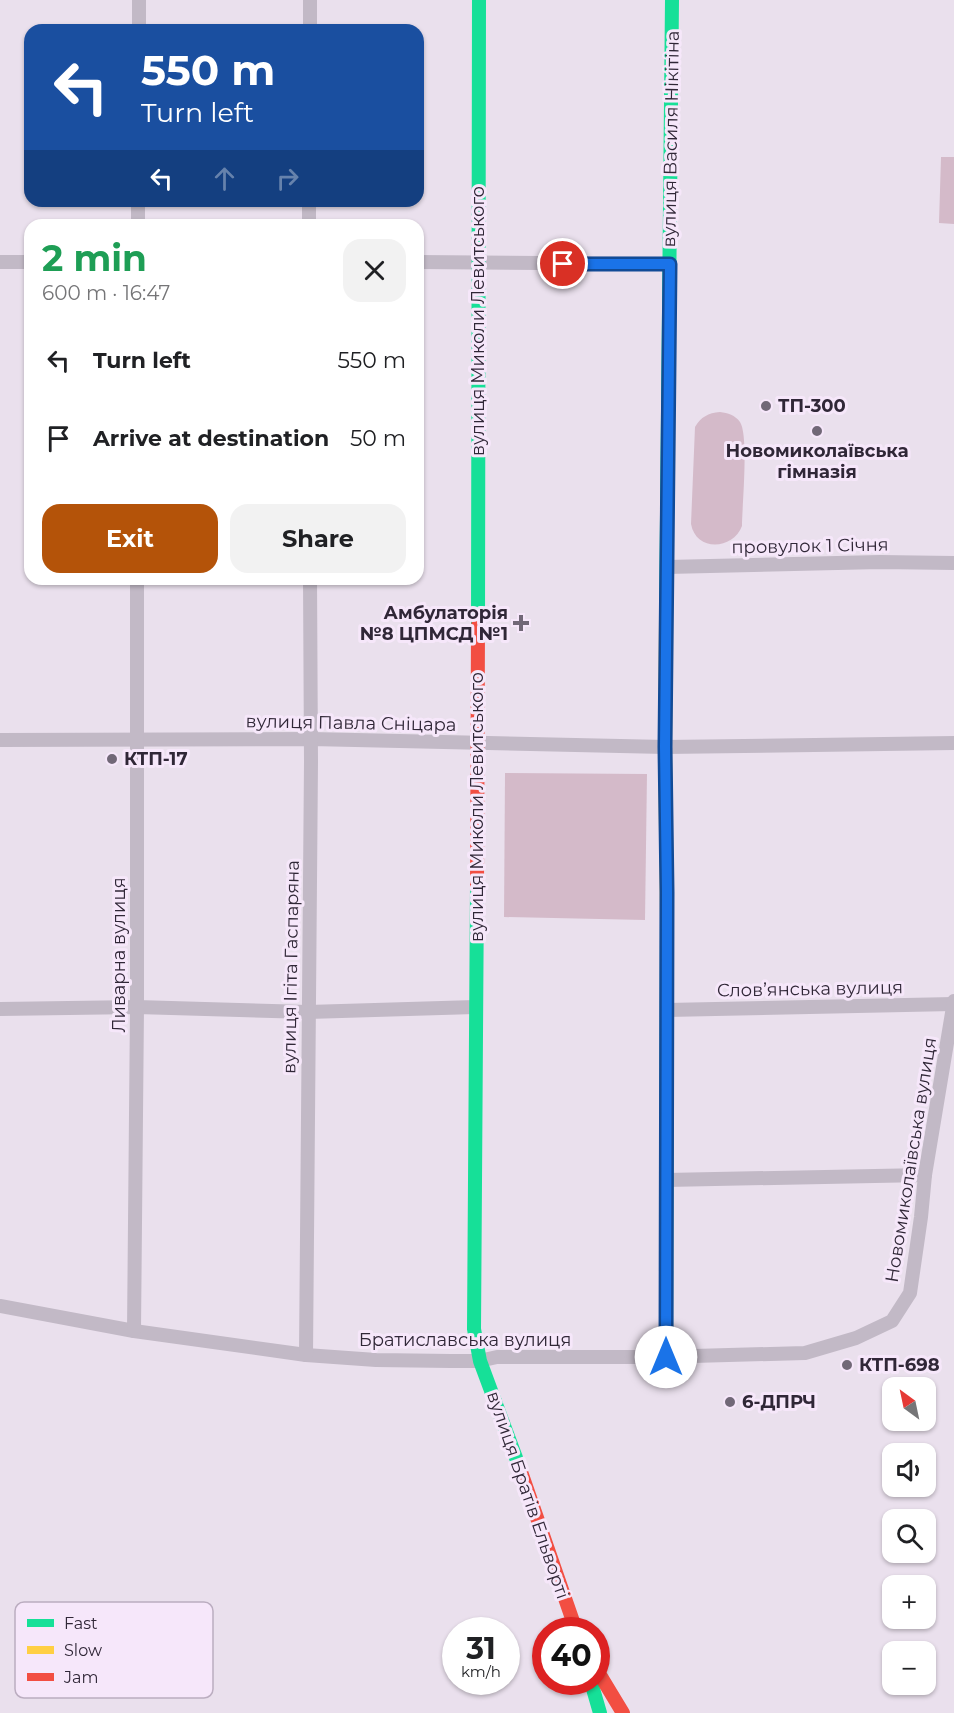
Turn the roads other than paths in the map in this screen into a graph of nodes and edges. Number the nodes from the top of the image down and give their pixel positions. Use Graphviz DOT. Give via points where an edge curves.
graph roads {
  1 [pos="139,0"];
  2 [pos="310,0"];
  3 [pos="479,0"];
  4 [pos="672,0"];
  5 [pos="139,24"];
  6 [pos="310,24"];
  7 [pos="0,262"];
  8 [pos="24,262"];
  9 [pos="424,262"];
  10 [pos="478,264"];
  11 [pos="670,264"];
  12 [pos="954,563"];
  13 [pos="667,567"];
  14 [pos="136,585"];
  15 [pos="310,585"];
  16 [pos="311,739"];
  17 [pos="0,740"];
  18 [pos="136,740"];
  19 [pos="478,743"];
  20 [pos="954,743"];
  21 [pos="665,747"];
  22 [pos="954,1002"];
  23 [pos="137,1007"];
  24 [pos="475,1007"];
  25 [pos="0,1009"];
  26 [pos="667,1010"];
  27 [pos="308,1012"];
  28 [pos="925,1175"];
  29 [pos="666,1180"];
  30 [pos="0,1306"];
  31 [pos="892,1320"];
  32 [pos="134,1331"];
  33 [pos="306,1355"];
  34 [pos="666,1357"];
  35 [pos="479,1361"];
  36 [pos="571,1617"];
  37 [pos="610,1692"];
  38 [pos="595,1695"];
  39 [pos="600,1713"];
  40 [pos="623,1713"];
  1 -- 5 [label="street"];
  2 -- 6 [label="street"];
  3 -- 10 [label="main road, вулиця Миколи Левитського"];
  4 -- 11 [label="main road, вулиця Василя Нікітіна"];
  7 -- 8 [label="street"];
  9 -- 10 [label="street"];
  10 -- 11 [label="street"];
  10 -- 19 [label="main road, вулиця Миколи Левитського"];
  11 -- 13 [label="main road, вулиця Василя Нікітіна"];
  12 -- 13 [label="street, провулок 1 Січня"];
  13 -- 21 [label="main road, вулиця Василя Нікітіна"];
  14 -- 18 [label="street, Ливарна вулиця"];
  15 -- 16 [label="street, вулиця Ігіта Гаспаряна"];
  16 -- 18 [label="street, вулиця Павла Сніцара"];
  16 -- 19 [label="street, вулиця Павла Сніцара"];
  16 -- 27 [label="street, вулиця Ігіта Гаспаряна"];
  17 -- 18 [label="street, вулиця Павла Сніцара"];
  18 -- 23 [label="street, Ливарна вулиця"];
  19 -- 21 [label="street, вулиця Павла Сніцара"];
  19 -- 24 [label="main road, вулиця Миколи Левитського"];
  20 -- 21 [label="street, вулиця Павла Сніцара"];
  21 -- 26 [label="main road, вулиця Василя Нікітіна"];
  22 -- 26 [label="street, Словʼянська вулиця"];
  22 -- 28 [label="street, Новомиколаївська вулиця"];
  23 -- 25 [label="street"];
  23 -- 27 [label="street"];
  23 -- 32 [label="street, Ливарна вулиця"];
  24 -- 27 [label="street"];
  24 -- 35 [label="main road, вулиця Миколи Левитського" via="474,1329"];
  26 -- 29 [label="main road, вулиця Василя Нікітіна"];
  27 -- 33 [label="street, вулиця Ігіта Гаспаряна"];
  28 -- 29 [label="street"];
  28 -- 31 [label="street, Новомиколаївська вулиця" via="910,1293"];
  29 -- 34 [label="main road, вулиця Василя Нікітіна"];
  30 -- 32 [label="street, Братиславська вулиця"];
  31 -- 34 [label="street, Братиславська вулиця" via="856,1338 805,1353"];
  32 -- 33 [label="street, Братиславська вулиця"];
  33 -- 35 [label="street, Братиславська вулиця"];
  34 -- 35 [label="street, Братиславська вулиця" via="497,1357"];
  35 -- 36 [label="main road, вулиця Братів Ельворті"];
  37 -- 40 [label="main road"];
  38 -- 39 [label="main road"];
}
